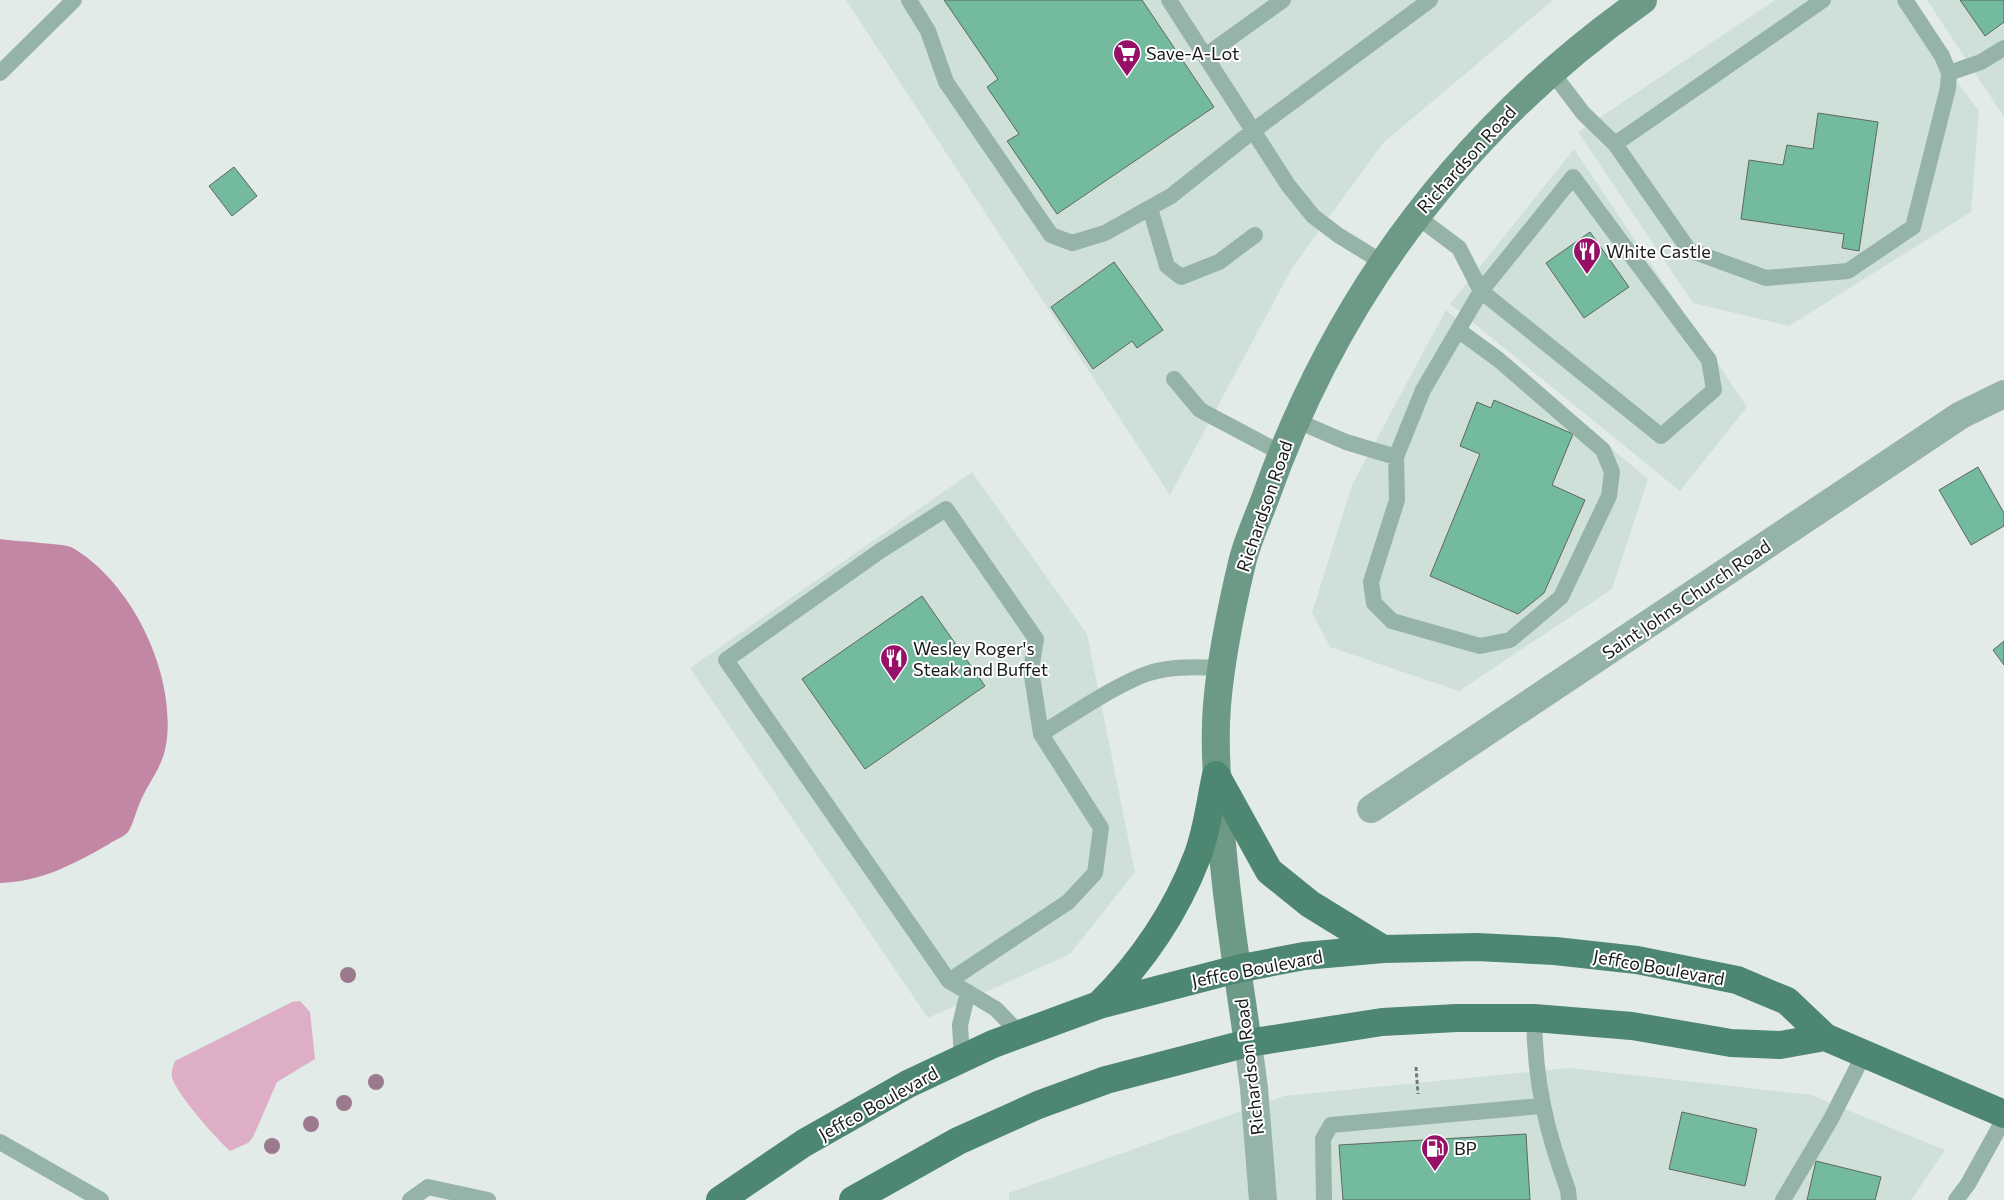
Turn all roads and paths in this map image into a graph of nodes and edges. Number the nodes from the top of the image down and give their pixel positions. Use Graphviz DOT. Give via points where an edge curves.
graph roads {
  1 [pos="74,0"];
  2 [pos="909,0"];
  3 [pos="1169,0"];
  4 [pos="1283,0"];
  5 [pos="1430,0"];
  6 [pos="1643,0"];
  7 [pos="1823,0"];
  8 [pos="1905,0"];
  9 [pos="2004,48"];
  10 [pos="1206,56"];
  11 [pos="1551,71"];
  12 [pos="0,73"];
  13 [pos="1949,73"];
  14 [pos="1254,131"];
  15 [pos="1616,144"];
  16 [pos="1150,208"];
  17 [pos="1416,215"];
  18 [pos="1255,235"];
  19 [pos="1382,262"];
  20 [pos="1481,291"];
  21 [pos="1458,330"];
  22 [pos="1174,379"];
  23 [pos="2004,382"];
  24 [pos="2004,394"];
  25 [pos="1961,415"];
  26 [pos="1295,420"];
  27 [pos="1281,452"];
  28 [pos="1396,456"];
  29 [pos="1222,668"];
  30 [pos="1041,734"];
  31 [pos="1216,775"];
  32 [pos="1371,809"];
  33 [pos="1383,949"];
  34 [pos="1237,969"];
  35 [pos="949,981"];
  36 [pos="968,992"];
  37 [pos="1099,1005"];
  38 [pos="1534,1018"];
  39 [pos="1020,1034"];
  40 [pos="1825,1037"];
  41 [pos="1248,1043"];
  42 [pos="1864,1054"];
  43 [pos="962,1058"];
  44 [pos="1416,1067"];
  45 [pos="1418,1099"];
  46 [pos="1541,1106"];
  47 [pos="2004,1114"];
  48 [pos="2004,1119"];
  49 [pos="0,1142"];
  50 [pos="1960,1199"];
  51 [pos="100,1200"];
  52 [pos="410,1200"];
  53 [pos="488,1200"];
  54 [pos="720,1200"];
  55 [pos="853,1200"];
  56 [pos="1263,1200"];
  57 [pos="1324,1200"];
  58 [pos="1568,1200"];
  59 [pos="1783,1200"];
  1 -- 12 [label="lane"];
  2 -- 16 [label="lane" via="928,31 946,82 1051,235 1072,243 1105,233"];
  3 -- 10 [label="lane"];
  4 -- 10 [label="lane"];
  5 -- 14 [label="lane"];
  6 -- 11 [label="main road, Richardson Road"];
  7 -- 15 [label="lane"];
  8 -- 13 [label="lane" via="1942,56"];
  9 -- 13 [label="lane" via="1981,62"];
  10 -- 14 [label="lane"];
  11 -- 15 [label="lane" via="1583,113"];
  11 -- 17 [label="main road, Richardson Road" via="1493,126"];
  13 -- 15 [label="lane" via="1913,228 1848,271 1766,278 1689,250"];
  14 -- 16 [label="lane" via="1171,196"];
  14 -- 19 [label="lane" via="1288,185 1313,216"];
  16 -- 18 [label="lane" via="1167,266 1180,277 1219,262"];
  17 -- 19 [label="main road, Richardson Road"];
  17 -- 20 [label="lane" via="1458,248"];
  19 -- 26 [label="main road, Richardson Road" via="1344,324"];
  20 -- 20 [label="lane" via="1572,177 1709,360 1714,390 1661,436"];
  20 -- 21 [label="lane"];
  21 -- 28 [label="lane" via="1423,390"];
  21 -- 28 [label="lane" via="1499,360 1604,450 1612,472 1609,496 1561,597 1510,640 1480,646 1392,621 1374,604 1371,582 1397,500"];
  22 -- 27 [label="lane" via="1200,410"];
  23 -- 25 [label="lane"];
  24 -- 25 [label="street, Saint Johns Church Road"];
  25 -- 32 [label="street, Saint Johns Church Road"];
  26 -- 27 [label="main road, Richardson Road"];
  26 -- 28 [label="lane" via="1346,442"];
  27 -- 29 [label="main road, Richardson Road" via="1242,561"];
  29 -- 30 [label="lane" via="1184,667 1142,675"];
  29 -- 31 [label="main road, Richardson Road" via="1217,705"];
  30 -- 35 [label="lane" via="1101,828 1095,874 1068,902"];
  30 -- 35 [label="lane" via="1031,670 1036,639 946,509 880,551 726,660"];
  31 -- 33 [label="main road" via="1269,871 1310,904"];
  31 -- 34 [label="main road, Richardson Road"];
  31 -- 37 [label="main road" via="1198,856 1162,931 1138,964"];
  33 -- 34 [label="main road, Jeffco Boulevard" via="1304,956"];
  33 -- 40 [label="main road, Jeffco Boulevard" via="1477,947 1637,960 1737,980 1787,1001"];
  34 -- 37 [label="main road, Jeffco Boulevard"];
  34 -- 41 [label="main road, Richardson Road"];
  35 -- 36 [label="lane"];
  36 -- 39 [label="lane" via="996,1009"];
  36 -- 43 [label="lane" via="960,1025"];
  37 -- 39 [label="main road, Jeffco Boulevard"];
  38 -- 40 [label="main road" via="1632,1026 1731,1043 1780,1046"];
  38 -- 41 [label="main road" via="1382,1022"];
  38 -- 46 [label="lane" via="1534,1060"];
  39 -- 43 [label="main road, Jeffco Boulevard"];
  40 -- 42 [label="main road, Jeffco Boulevard"];
  41 -- 55 [label="main road" via="1106,1080 1038,1105 958,1141"];
  41 -- 56 [label="street, Richardson Road"];
  42 -- 47 [label="main road, Jeffco Boulevard"];
  42 -- 59 [label="lane" via="1831,1119"];
  43 -- 54 [label="main road, Jeffco Boulevard" via="908,1084 804,1143"];
  44 -- 45 [label="path"];
  46 -- 57 [label="lane" via="1331,1125 1324,1139"];
  46 -- 58 [label="lane" via="1568,1190"];
  48 -- 50 [label="lane"];
  49 -- 51 [label="lane"];
  52 -- 53 [label="lane" via="428,1188"];
}
